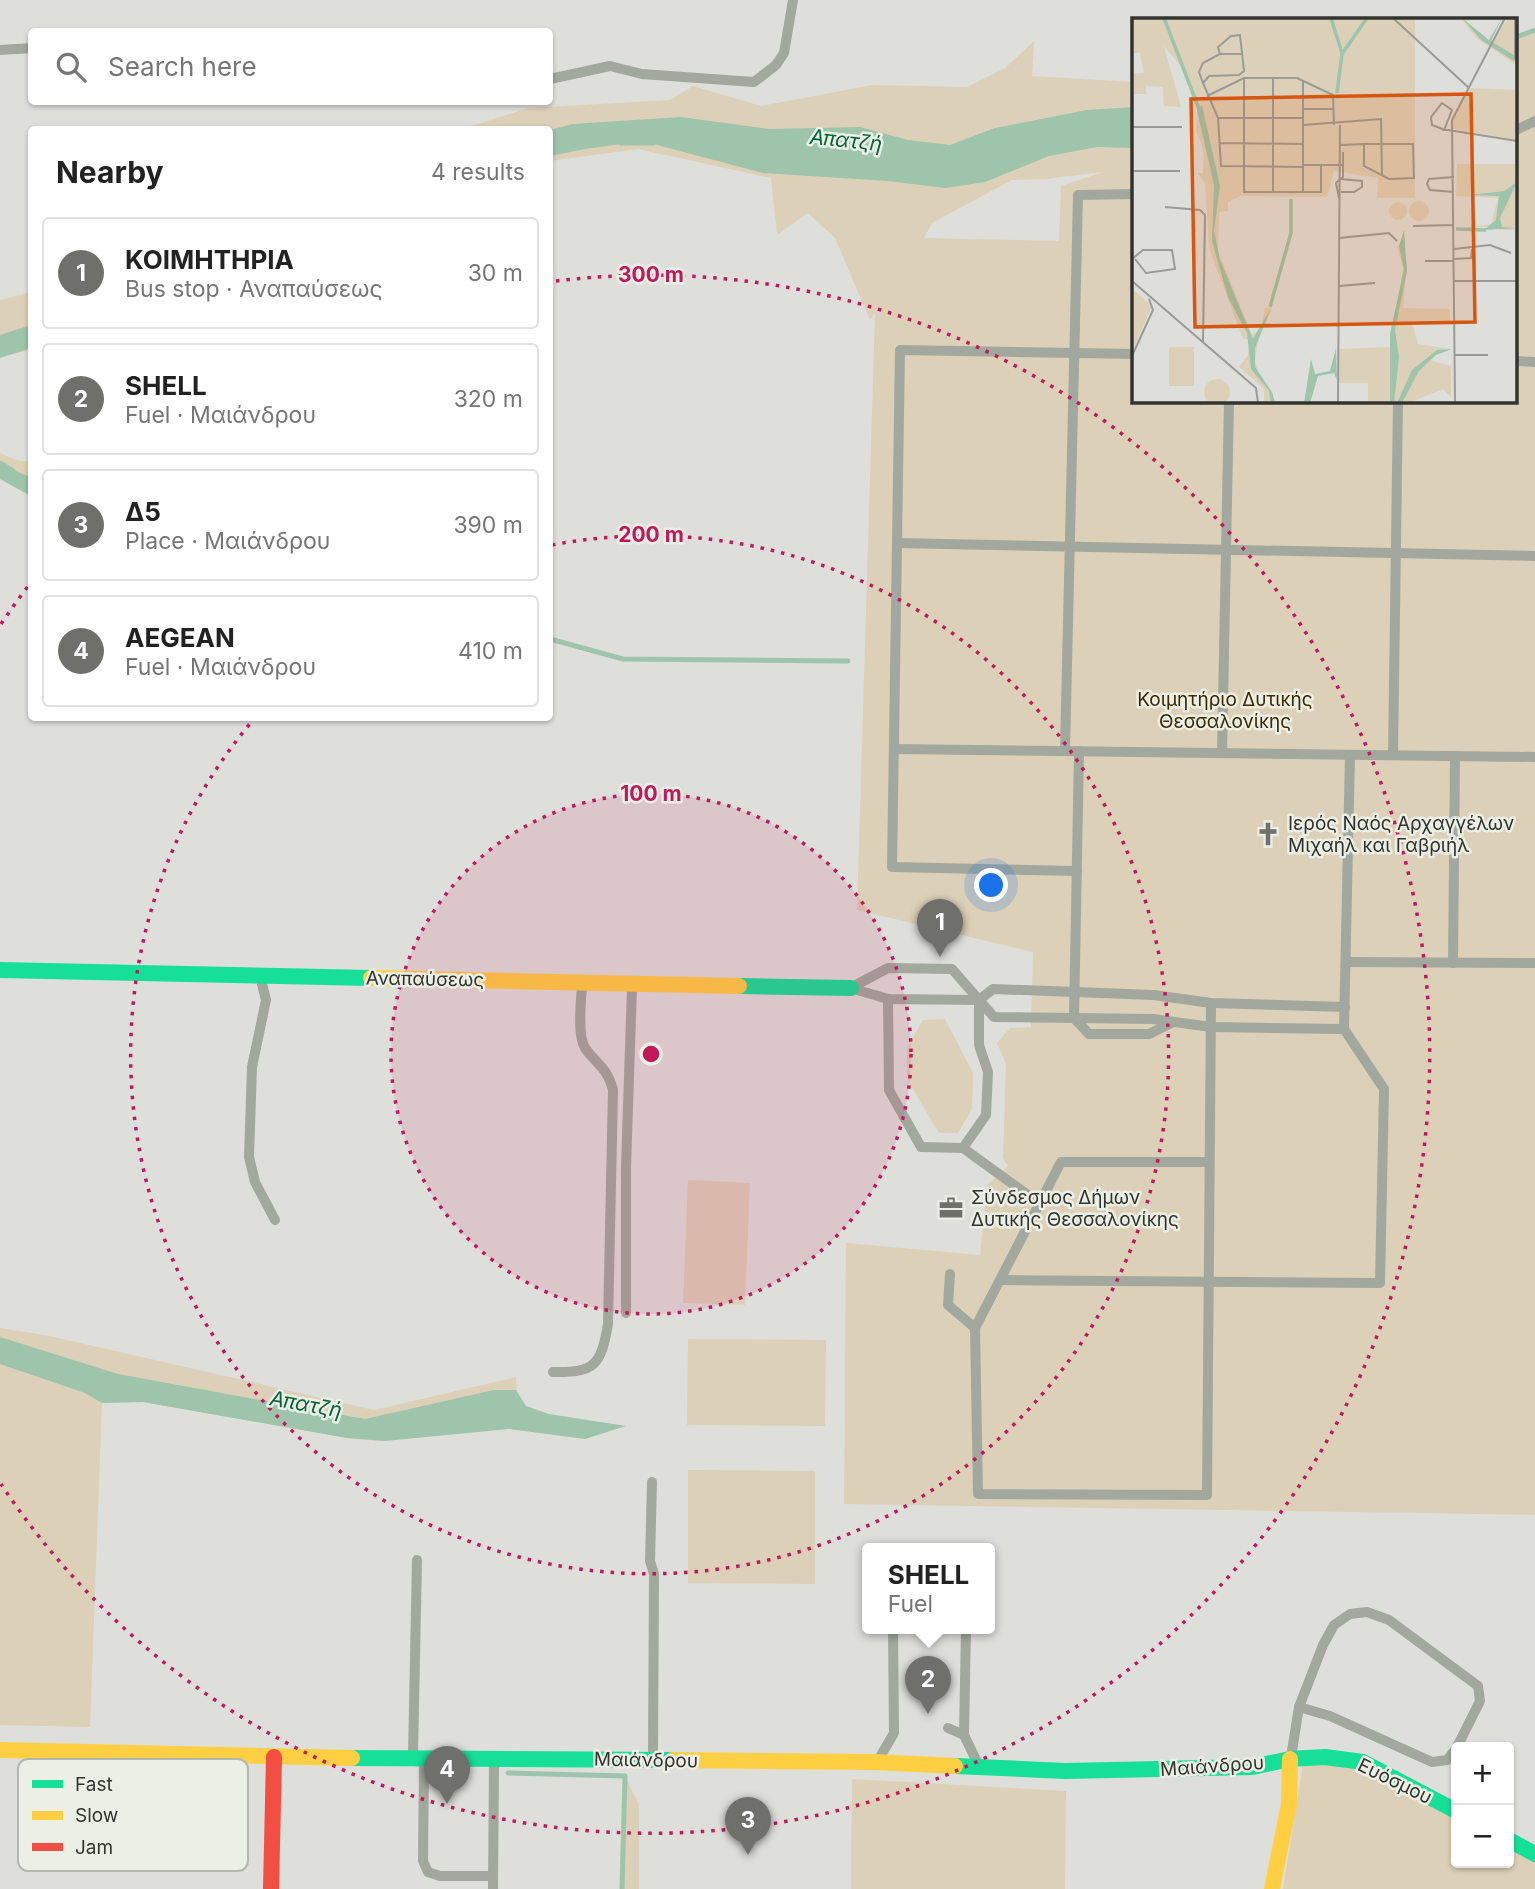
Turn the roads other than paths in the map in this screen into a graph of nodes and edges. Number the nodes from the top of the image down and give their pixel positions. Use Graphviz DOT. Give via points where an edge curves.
graph roads {
  1 [pos="793,0"];
  2 [pos="28,48"];
  3 [pos="0,50"];
  4 [pos="553,78"];
  5 [pos="1535,121"];
  6 [pos="1518,129"];
  7 [pos="1132,194"];
  8 [pos="1074,353"];
  9 [pos="1132,354"];
  10 [pos="1229,402"];
  11 [pos="1398,402"];
  12 [pos="897,543"];
  13 [pos="1070,547"];
  14 [pos="1226,550"];
  15 [pos="1396,553"];
  16 [pos="1535,555"];
  17 [pos="894,749"];
  18 [pos="1065,751"];
  19 [pos="1079,751"];
  20 [pos="1222,753"];
  21 [pos="1350,755"];
  22 [pos="1393,755"];
  23 [pos="1455,756"];
  24 [pos="1535,757"];
  25 [pos="1077,871"];
  26 [pos="1346,962"];
  27 [pos="1453,963"];
  28 [pos="1535,963"];
  29 [pos="0,970"];
  30 [pos="260,976"];
  31 [pos="582,982"];
  32 [pos="632,983"];
  33 [pos="851,988"];
  34 [pos="1074,992"];
  35 [pos="888,999"];
  36 [pos="979,1000"];
  37 [pos="1211,1003"];
  38 [pos="1345,1007"];
  39 [pos="1074,1017"];
  40 [pos="1173,1021"];
  41 [pos="1211,1027"];
  42 [pos="1345,1030"];
  43 [pos="963,1148"];
  44 [pos="1209,1162"];
  45 [pos="1040,1203"];
  46 [pos="275,1220"];
  47 [pos="950,1274"];
  48 [pos="1000,1280"];
  49 [pos="1208,1282"];
  50 [pos="626,1313"];
  51 [pos="975,1328"];
  52 [pos="552,1372"];
  53 [pos="652,1482"];
  54 [pos="417,1560"];
  55 [pos="893,1634"];
  56 [pos="966,1634"];
  57 [pos="1299,1707"];
  58 [pos="907,1727"];
  59 [pos="948,1728"];
  60 [pos="894,1732"];
  61 [pos="964,1735"];
  62 [pos="1460,1742"];
  63 [pos="0,1749"];
  64 [pos="1451,1755"];
  65 [pos="274,1757"];
  66 [pos="419,1758"];
  67 [pos="494,1759"];
  68 [pos="1290,1759"];
  69 [pos="653,1760"];
  70 [pos="874,1762"];
  71 [pos="980,1767"];
  72 [pos="1451,1808"];
  73 [pos="1514,1843"];
  74 [pos="1535,1854"];
  75 [pos="493,1876"];
  76 [pos="271,1889"];
  77 [pos="493,1889"];
  78 [pos="1272,1889"];
  1 -- 4 [label="lane" via="784,53 754,82 642,75 610,66"];
  2 -- 3 [label="lane"];
  5 -- 6 [label="lane"];
  7 -- 8 [label="lane" via="1078,195"];
  8 -- 9 [label="lane"];
  8 -- 12 [label="lane" via="900,350"];
  8 -- 13 [label="lane"];
  10 -- 14 [label="lane"];
  11 -- 15 [label="lane"];
  12 -- 13 [label="lane"];
  12 -- 17 [label="lane"];
  13 -- 14 [label="lane"];
  13 -- 18 [label="lane"];
  14 -- 15 [label="lane"];
  14 -- 20 [label="lane"];
  15 -- 16 [label="lane"];
  15 -- 22 [label="lane"];
  17 -- 18 [label="lane"];
  17 -- 25 [label="lane" via="892,867"];
  18 -- 19 [label="lane"];
  19 -- 20 [label="lane"];
  19 -- 25 [label="lane"];
  20 -- 21 [label="lane"];
  21 -- 22 [label="lane"];
  21 -- 26 [label="lane"];
  22 -- 23 [label="lane"];
  23 -- 24 [label="lane"];
  23 -- 27 [label="lane"];
  25 -- 34 [label="lane"];
  26 -- 27 [label="lane"];
  26 -- 38 [label="lane"];
  27 -- 28 [label="lane"];
  29 -- 30 [label="main road, Αναπαύσεως"];
  30 -- 31 [label="main road, Αναπαύσεως"];
  30 -- 46 [label="lane" via="266,1000 252,1067 249,1157 255,1182"];
  31 -- 32 [label="main road, Αναπαύσεως"];
  31 -- 52 [label="lane" via="584,1047 610,1077 613,1090 608,1324 592,1368"];
  32 -- 33 [label="main road, Αναπαύσεως"];
  32 -- 50 [label="lane"];
  33 -- 35 [label="lane"];
  33 -- 36 [label="lane" via="888,968 952,969"];
  34 -- 36 [label="lane" via="993,989"];
  34 -- 37 [label="lane"];
  34 -- 39 [label="lane"];
  35 -- 36 [label="lane"];
  35 -- 43 [label="lane" via="888,1090 921,1147"];
  36 -- 39 [label="lane" via="994,1017"];
  36 -- 43 [label="lane" via="979,1045 988,1072 986,1115"];
  37 -- 38 [label="lane"];
  37 -- 41 [label="lane"];
  38 -- 42 [label="lane"];
  39 -- 40 [label="lane"];
  39 -- 40 [label="lane" via="1089,1034 1149,1034"];
  40 -- 41 [label="lane"];
  41 -- 42 [label="lane"];
  41 -- 44 [label="lane"];
  42 -- 49 [label="lane" via="1384,1089 1380,1283"];
  43 -- 45 [label="lane"];
  44 -- 45 [label="lane" via="1061,1162"];
  44 -- 49 [label="lane"];
  45 -- 48 [label="lane"];
  47 -- 51 [label="lane" via="948,1305"];
  48 -- 49 [label="lane"];
  48 -- 51 [label="lane"];
  49 -- 51 [label="lane" via="1207,1495 978,1494"];
  53 -- 69 [label="lane"];
  54 -- 66 [label="lane"];
  55 -- 60 [label="lane"];
  56 -- 61 [label="lane"];
  57 -- 62 [label="lane" via="1334,1625 1350,1614 1367,1612 1389,1620 1478,1686 1479,1701"];
  57 -- 64 [label="lane" via="1330,1716 1432,1762"];
  57 -- 68 [label="lane"];
  58 -- 60 [label="lane"];
  59 -- 61 [label="lane"];
  60 -- 70 [label="lane"];
  61 -- 71 [label="lane"];
  63 -- 65 [label="main road, Μαιάνδρου"];
  65 -- 66 [label="main road, Μαιάνδρου"];
  65 -- 76 [label="main road"];
  66 -- 67 [label="main road, Μαιάνδρου"];
  66 -- 75 [label="lane" via="423,1861 428,1872"];
  67 -- 69 [label="main road, Μαιάνδρου"];
  67 -- 75 [label="lane"];
  68 -- 71 [label="main road, Μαιάνδρου" via="1252,1767 1158,1770"];
  68 -- 72 [label="main road, Ευόσμου" via="1363,1762"];
  68 -- 78 [label="main road" via="1289,1804"];
  69 -- 70 [label="main road, Μαιάνδρου"];
  70 -- 71 [label="main road, Μαιάνδρου"];
  73 -- 74 [label="main road"];
  75 -- 77 [label="lane"];
}
